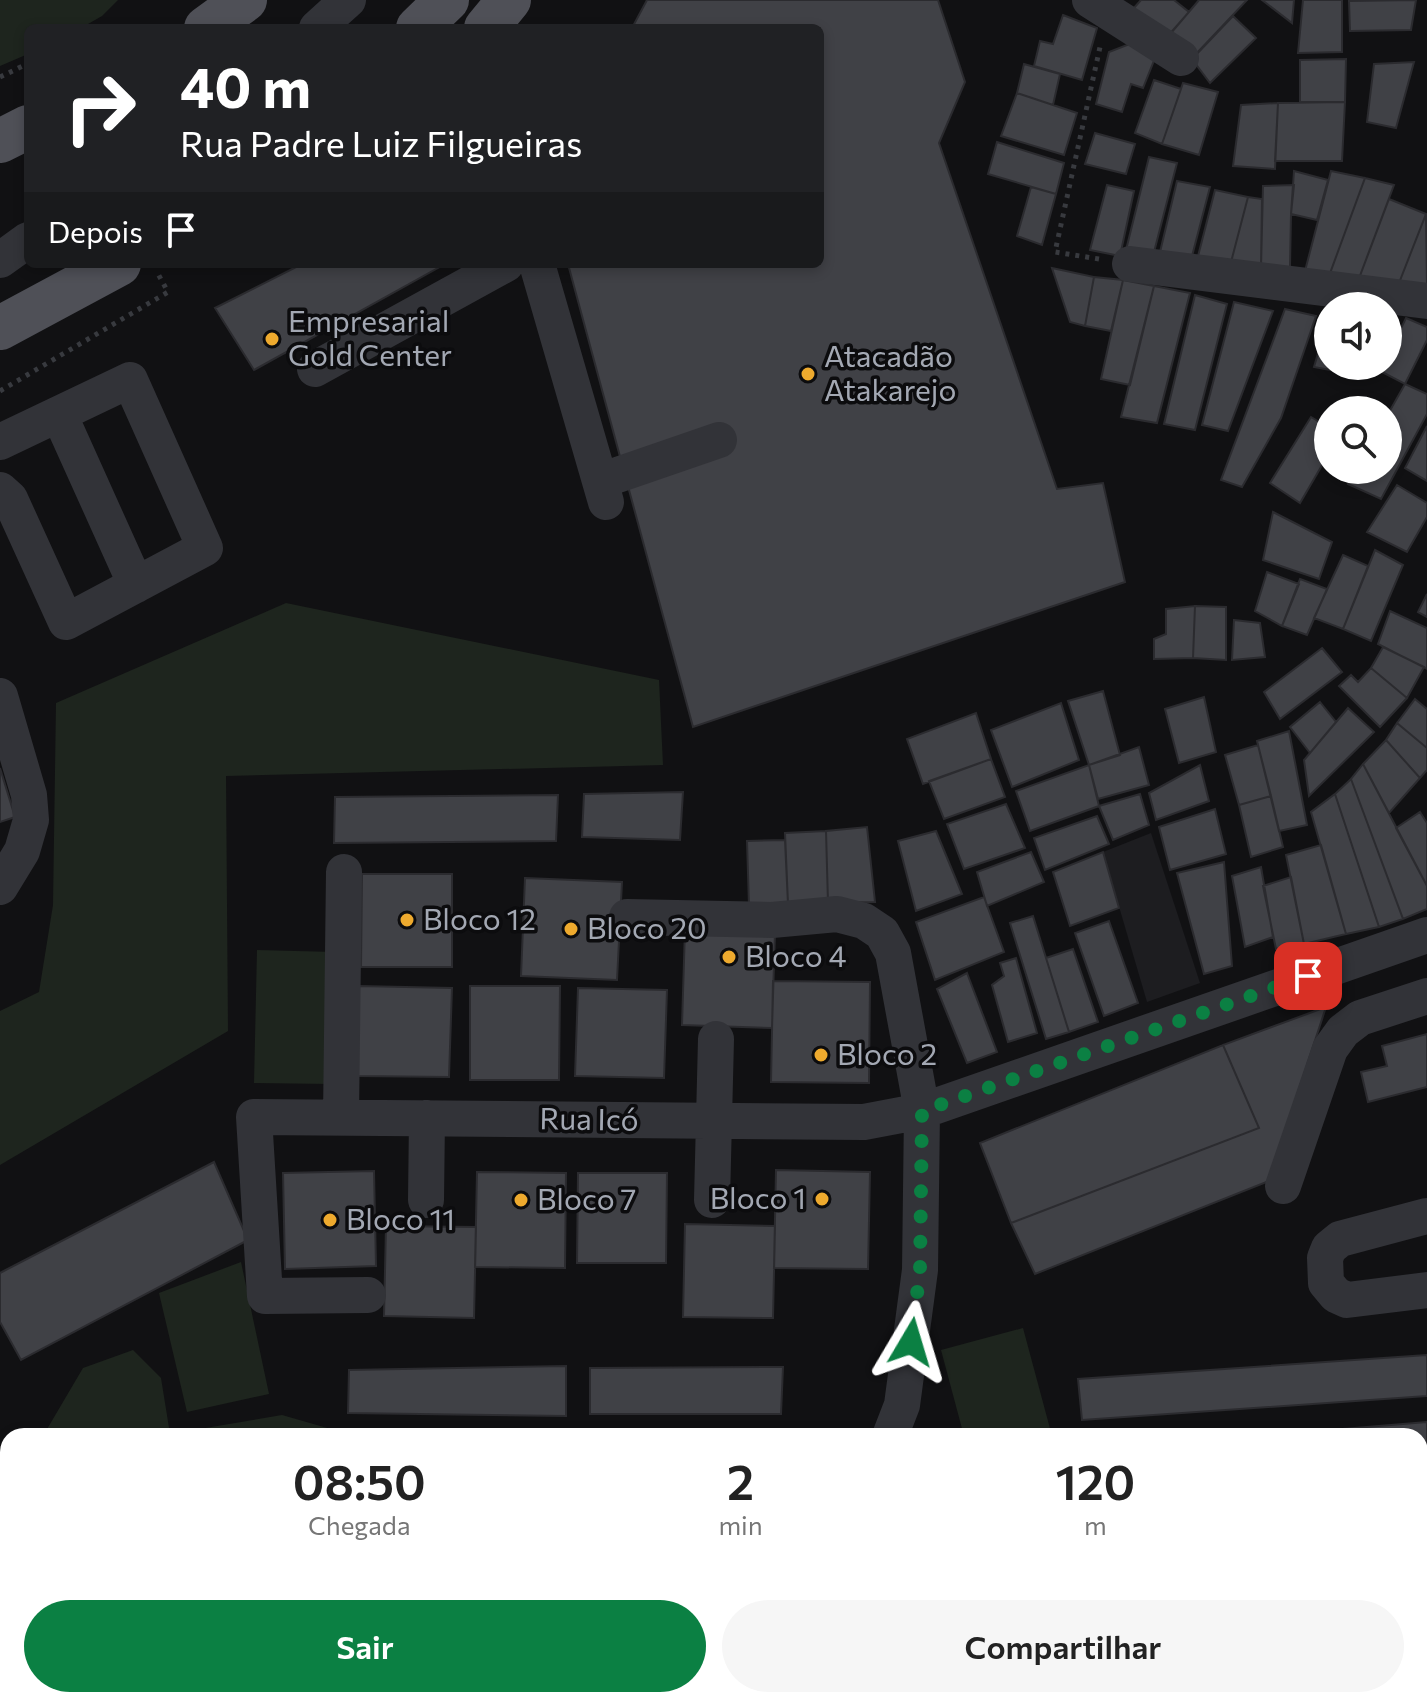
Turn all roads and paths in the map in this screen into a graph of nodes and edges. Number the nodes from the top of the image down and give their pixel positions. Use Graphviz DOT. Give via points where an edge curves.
graph roads {
  1 [pos="245,0"];
  2 [pos="348,0"];
  3 [pos="447,0"];
  4 [pos="509,0"];
  5 [pos="1099,6"];
  6 [pos="212,24"];
  7 [pos="321,24"];
  8 [pos="422,24"];
  9 [pos="489,24"];
  10 [pos="1181,58"];
  11 [pos="24,65"];
  12 [pos="0,77"];
  13 [pos="24,129"];
  14 [pos="0,141"];
  15 [pos="24,225"];
  16 [pos="0,237"];
  17 [pos="24,243"];
  18 [pos="0,260"];
  19 [pos="1130,264"];
  20 [pos="82,268"];
  21 [pos="112,268"];
  22 [pos="155,268"];
  23 [pos="499,268"];
  24 [pos="538,268"];
  25 [pos="1427,301"];
  26 [pos="18,318"];
  27 [pos="315,369"];
  28 [pos="0,391"];
  29 [pos="59,414"];
  30 [pos="719,440"];
  31 [pos="0,442"];
  32 [pos="0,490"];
  33 [pos="136,585"];
  34 [pos="0,696"];
  35 [pos="344,872"];
  36 [pos="0,887"];
  37 [pos="627,917"];
  38 [pos="1427,935"];
  39 [pos="1427,996"];
  40 [pos="716,1039"];
  41 [pos="922,1111"];
  42 [pos="341,1117"];
  43 [pos="427,1118"];
  44 [pos="714,1121"];
  45 [pos="1283,1186"];
  46 [pos="426,1200"];
  47 [pos="712,1200"];
  48 [pos="1427,1216"];
  49 [pos="1427,1290"];
  50 [pos="368,1295"];
  51 [pos="893,1428"];
  1 -- 6 [label="main road"];
  2 -- 7 [label="street"];
  3 -- 8 [label="main road"];
  4 -- 9 [label="main road"];
  5 -- 10 [label="street"];
  5 -- 19 [label="path" via="1055,252"];
  11 -- 12 [label="path"];
  13 -- 14 [label="main road"];
  15 -- 16 [label="street"];
  17 -- 18 [label="street"];
  19 -- 25 [label="street"];
  20 -- 26 [label="main road"];
  21 -- 26 [label="main road"];
  22 -- 28 [label="path" via="168,292"];
  23 -- 27 [label="street"];
  24 -- 30 [label="street" via="603,492"];
  29 -- 31 [label="street"];
  29 -- 33 [label="street"];
  29 -- 33 [label="street" via="130,380 205,548"];
  32 -- 33 [label="street" via="10,499 66,622"];
  34 -- 36 [label="street" via="29,795 31,820 22,851"];
  35 -- 42 [label="street"];
  37 -- 41 [label="street" via="772,920 837,914 864,921 882,933 893,953"];
  38 -- 41 [label="street, Rua Icó"];
  39 -- 45 [label="street" via="1360,1018 1336,1040"];
  40 -- 44 [label="street"];
  41 -- 44 [label="street, Rua Icó" via="864,1122"];
  41 -- 51 [label="street" via="920,1270 902,1405"];
  42 -- 43 [label="street, Rua Icó"];
  42 -- 50 [label="street, Rua Icó" via="254,1117 265,1296"];
  43 -- 44 [label="street, Rua Icó"];
  43 -- 46 [label="street"];
  44 -- 47 [label="street"];
  48 -- 49 [label="street" via="1340,1239 1325,1258 1326,1283 1347,1300"];
}
